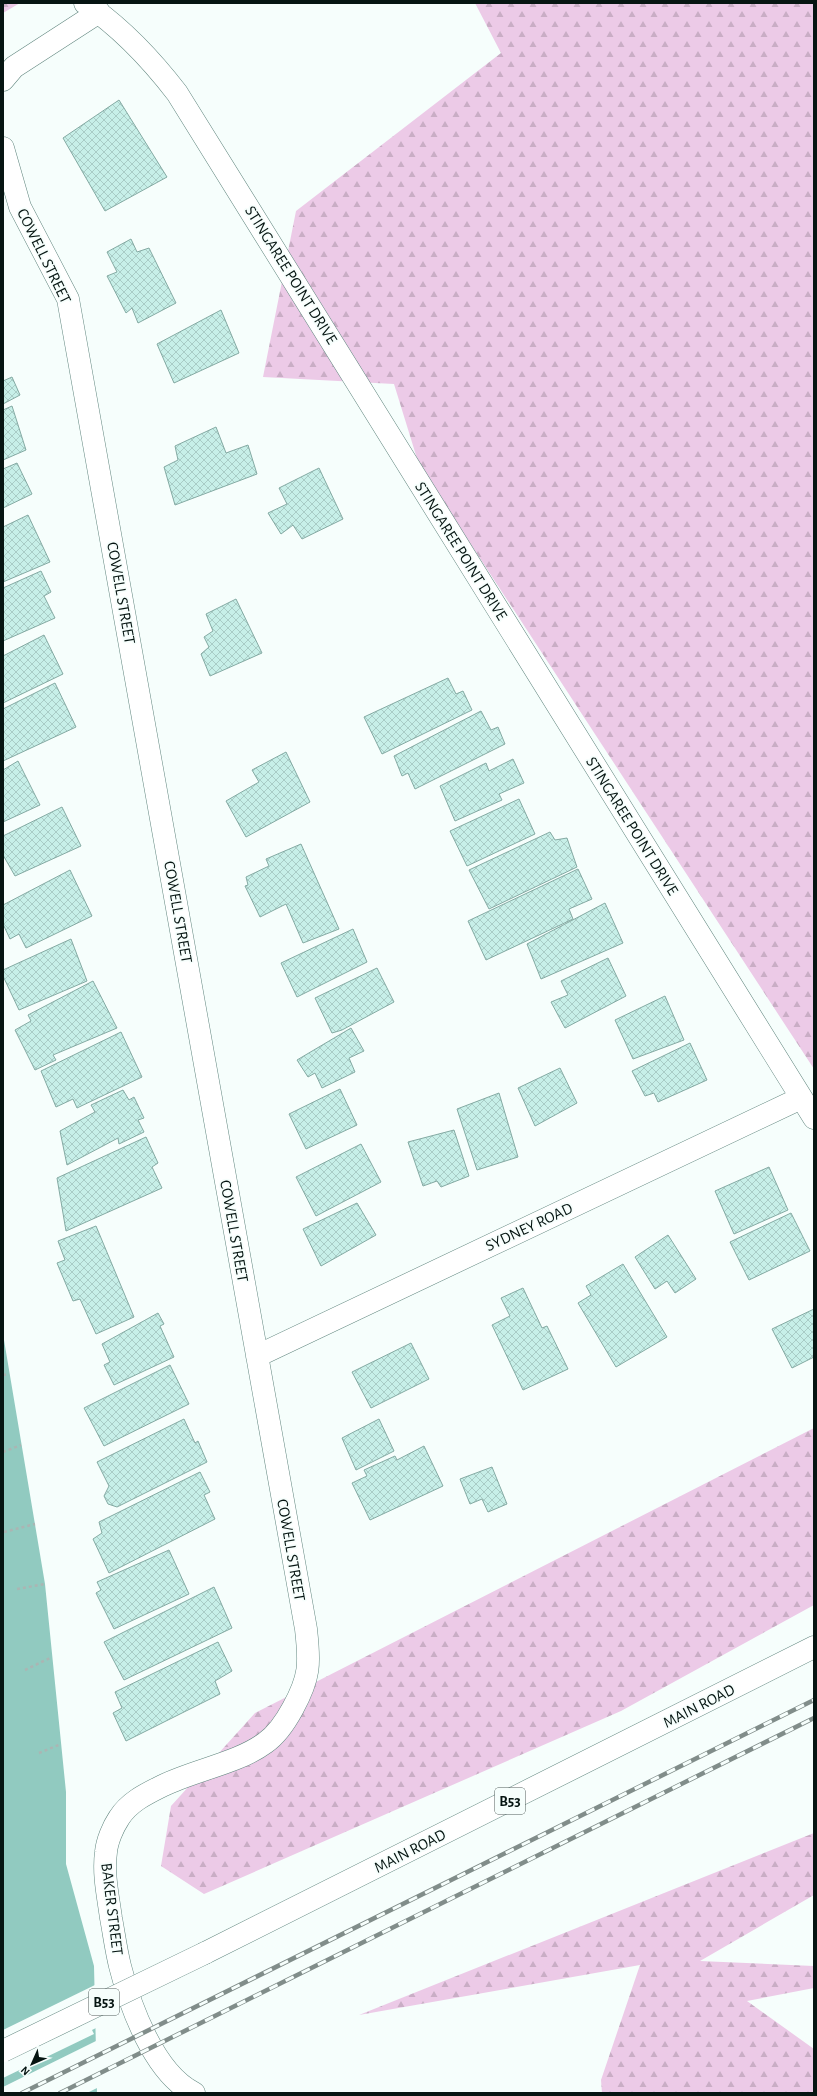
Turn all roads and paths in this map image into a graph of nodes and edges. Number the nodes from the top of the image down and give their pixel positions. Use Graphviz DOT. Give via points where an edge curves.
graph roads {
  1 [pos="92,7"];
  2 [pos="3,80"];
  3 [pos="3,148"];
  4 [pos="801,1098"];
  5 [pos="814,1118"];
  6 [pos="257,1356"];
  7 [pos="9,1374"];
  8 [pos="3,1375"];
  9 [pos="21,1445"];
  10 [pos="3,1452"];
  11 [pos="35,1524"];
  12 [pos="4,1532"];
  13 [pos="45,1584"];
  14 [pos="17,1589"];
  15 [pos="814,1647"];
  16 [pos="52,1657"];
  17 [pos="25,1670"];
  18 [pos="304,1688"];
  19 [pos="61,1744"];
  20 [pos="39,1753"];
  21 [pos="3,2051"];
  22 [pos="194,2093"];
  1 -- 2 [label="street" via="14,66"];
  1 -- 4 [label="street, STINGAREE POINT DRIVE" via="142,50 177,93"];
  3 -- 6 [label="street, COWELL STREET" via="20,207 68,299"];
  4 -- 5 [label="street, STINGAREE POINT DRIVE"];
  4 -- 6 [label="street, SYDNEY ROAD"];
  6 -- 18 [label="street, COWELL STREET" via="306,1630 309,1660"];
  7 -- 8 [label="path"];
  9 -- 10 [label="path"];
  11 -- 12 [label="path"];
  13 -- 14 [label="path"];
  15 -- 21 [label="street, MAIN ROAD / B53, bridge" via="205,1953"];
  16 -- 17 [label="path"];
  18 -- 22 [label="street, BAKER STREET" via="287,1719 265,1743 250,1752 171,1782 136,1800 118,1819 106,1850 106,1888 120,1965 137,2015 154,2052 166,2068"];
  19 -- 20 [label="path"];
}
